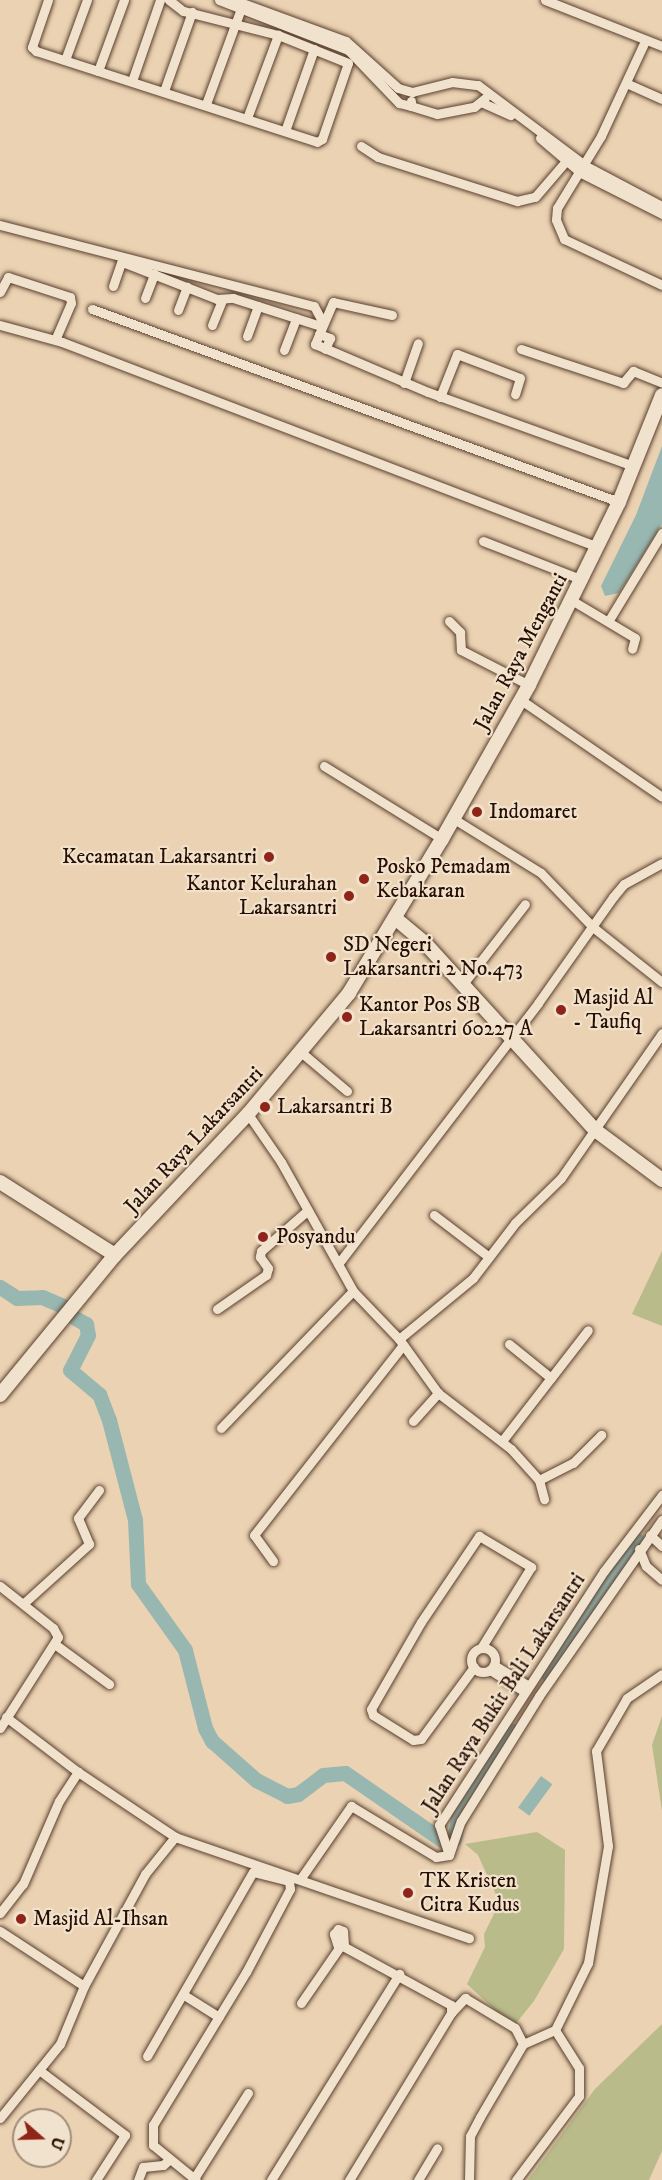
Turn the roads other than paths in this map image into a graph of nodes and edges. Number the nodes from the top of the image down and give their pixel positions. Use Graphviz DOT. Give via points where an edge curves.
graph roads {
  1 [pos="48,0"];
  2 [pos="87,0"];
  3 [pos="124,0"];
  4 [pos="160,0"];
  5 [pos="169,0"];
  6 [pos="219,0"];
  7 [pos="234,0"];
  8 [pos="545,0"];
  9 [pos="240,11"];
  10 [pos="192,12"];
  11 [pos="234,26"];
  12 [pos="278,35"];
  13 [pos="645,41"];
  14 [pos="662,46"];
  15 [pos="315,49"];
  16 [pos="65,60"];
  17 [pos="98,70"];
  18 [pos="132,81"];
  19 [pos="626,83"];
  20 [pos="487,90"];
  21 [pos="164,91"];
  22 [pos="412,92"];
  23 [pos="662,99"];
  24 [pos="483,103"];
  25 [pos="206,104"];
  26 [pos="411,106"];
  27 [pos="247,118"];
  28 [pos="285,131"];
  29 [pos="361,146"];
  30 [pos="566,161"];
  31 [pos="584,169"];
  32 [pos="662,206"];
  33 [pos="662,214"];
  34 [pos="0,225"];
  35 [pos="154,274"];
  36 [pos="662,285"];
  37 [pos="113,286"];
  38 [pos="187,287"];
  39 [pos="0,292"];
  40 [pos="145,298"];
  41 [pos="222,300"];
  42 [pos="258,306"];
  43 [pos="92,309"];
  44 [pos="178,310"];
  45 [pos="392,315"];
  46 [pos="296,318"];
  47 [pos="0,325"];
  48 [pos="212,325"];
  49 [pos="321,328"];
  50 [pos="247,336"];
  51 [pos="55,340"];
  52 [pos="418,343"];
  53 [pos="521,349"];
  54 [pos="284,350"];
  55 [pos="404,383"];
  56 [pos="662,383"];
  57 [pos="515,394"];
  58 [pos="662,395"];
  59 [pos="440,397"];
  60 [pos="634,465"];
  61 [pos="619,502"];
  62 [pos="662,533"];
  63 [pos="483,541"];
  64 [pos="598,547"];
  65 [pos="583,580"];
  66 [pos="573,601"];
  67 [pos="609,620"];
  68 [pos="449,621"];
  69 [pos="632,649"];
  70 [pos="529,685"];
  71 [pos="521,700"];
  72 [pos="324,766"];
  73 [pos="662,797"];
  74 [pos="454,819"];
  75 [pos="442,839"];
  76 [pos="662,863"];
  77 [pos="525,904"];
  78 [pos="395,918"];
  79 [pos="594,928"];
  80 [pos="662,982"];
  81 [pos="463,984"];
  82 [pos="662,1033"];
  83 [pos="509,1039"];
  84 [pos="302,1053"];
  85 [pos="347,1091"];
  86 [pos="248,1114"];
  87 [pos="595,1130"];
  88 [pos="662,1180"];
  89 [pos="0,1182"];
  90 [pos="308,1210"];
  91 [pos="434,1215"];
  92 [pos="115,1255"];
  93 [pos="489,1257"];
  94 [pos="338,1264"];
  95 [pos="353,1291"];
  96 [pos="217,1309"];
  97 [pos="588,1330"];
  98 [pos="401,1342"];
  99 [pos="509,1344"];
  100 [pos="551,1377"];
  101 [pos="438,1392"];
  102 [pos="0,1395"];
  103 [pos="413,1421"];
  104 [pos="221,1428"];
  105 [pos="601,1435"];
  106 [pos="502,1441"];
  107 [pos="539,1480"];
  108 [pos="99,1490"];
  109 [pos="662,1495"];
  110 [pos="544,1499"];
  111 [pos="662,1520"];
  112 [pos="650,1535"];
  113 [pos="662,1546"];
  114 [pos="639,1550"];
  115 [pos="273,1561"];
  116 [pos="662,1580"];
  117 [pos="0,1586"];
  118 [pos="24,1603"];
  119 [pos="56,1645"];
  120 [pos="482,1648"];
  121 [pos="474,1667"];
  122 [pos="492,1667"];
  123 [pos="662,1674"];
  124 [pos="109,1684"];
  125 [pos="530,1691"];
  126 [pos="2,1723"];
  127 [pos="78,1772"];
  128 [pos="176,1837"];
  129 [pos="448,1852"];
  130 [pos="301,1878"];
  131 [pos="0,1913"];
  132 [pos="0,1931"];
  133 [pos="469,1938"];
  134 [pos="399,1974"];
  135 [pos="84,1986"];
  136 [pos="184,1995"];
  137 [pos="301,2003"];
  138 [pos="451,2013"];
  139 [pos="219,2017"];
  140 [pos="555,2030"];
  141 [pos="523,2044"];
  142 [pos="147,2056"];
  143 [pos="39,2070"];
  144 [pos="248,2093"];
  145 [pos="0,2118"];
  146 [pos="437,2148"];
  147 [pos="170,2159"];
  148 [pos="194,2179"];
  149 [pos="96,2180"];
  150 [pos="138,2180"];
  151 [pos="271,2180"];
  152 [pos="349,2180"];
  153 [pos="418,2180"];
  154 [pos="469,2180"];
  155 [pos="516,2180"];
  1 -- 16 [label="street" via="32,47"];
  2 -- 16 [label="street"];
  3 -- 17 [label="street"];
  4 -- 18 [label="street"];
  5 -- 10 [label="street" via="176,8"];
  6 -- 9 [label="street"];
  7 -- 22 [label="street" via="346,41 398,88"];
  8 -- 13 [label="street"];
  9 -- 11 [label="street"];
  9 -- 26 [label="street" via="348,50 399,103"];
  10 -- 11 [label="street"];
  10 -- 21 [label="street"];
  11 -- 12 [label="street"];
  11 -- 25 [label="street"];
  12 -- 15 [label="street"];
  12 -- 27 [label="street"];
  13 -- 14 [label="street"];
  13 -- 19 [label="street"];
  15 -- 28 [label="street"];
  15 -- 28 [label="street" via="348,63 322,139 317,142"];
  16 -- 17 [label="street"];
  17 -- 18 [label="street"];
  18 -- 21 [label="street"];
  19 -- 23 [label="street"];
  19 -- 31 [label="street"];
  20 -- 22 [label="street" via="452,82"];
  20 -- 24 [label="street"];
  20 -- 31 [label="street"];
  21 -- 25 [label="street"];
  22 -- 26 [label="street"];
  24 -- 26 [label="street" via="437,114"];
  24 -- 30 [label="street" via="504,109"];
  25 -- 27 [label="street"];
  27 -- 28 [label="street"];
  29 -- 30 [label="street" via="378,157 517,201 535,197"];
  30 -- 31 [label="street"];
  31 -- 32 [label="street"];
  31 -- 33 [label="street"];
  31 -- 36 [label="street" via="557,208 556,219 564,239"];
  34 -- 49 [label="street" via="314,306"];
  35 -- 37 [label="street" via="122,263"];
  35 -- 38 [label="street"];
  35 -- 40 [label="street"];
  38 -- 41 [label="street"];
  38 -- 44 [label="street"];
  39 -- 51 [label="street" via="8,277 70,297"];
  41 -- 42 [label="street" via="233,298"];
  41 -- 48 [label="street"];
  42 -- 46 [label="street"];
  42 -- 50 [label="street"];
  43 -- 61 [label="street"];
  45 -- 49 [label="street" via="338,300 333,302"];
  46 -- 49 [label="street"];
  46 -- 54 [label="street"];
  47 -- 51 [label="street"];
  49 -- 55 [label="street" via="315,344"];
  51 -- 64 [label="street"];
  52 -- 55 [label="street"];
  53 -- 56 [label="street" via="623,383 633,371"];
  55 -- 59 [label="street"];
  57 -- 59 [label="street" via="520,378 457,354"];
  58 -- 60 [label="main road, Jalan Raya Menganti"];
  59 -- 60 [label="street"];
  60 -- 61 [label="main road, Jalan Raya Menganti"];
  61 -- 64 [label="main road, Jalan Raya Menganti"];
  62 -- 67 [label="street"];
  63 -- 65 [label="street"];
  64 -- 65 [label="main road, Jalan Raya Menganti"];
  65 -- 66 [label="main road, Jalan Raya Menganti"];
  66 -- 67 [label="street"];
  66 -- 70 [label="main road, Jalan Raya Menganti"];
  67 -- 69 [label="street" via="635,638"];
  68 -- 70 [label="street" via="460,632 461,650"];
  70 -- 71 [label="main road, Jalan Raya Menganti"];
  71 -- 73 [label="street"];
  71 -- 74 [label="main road, Jalan Raya Menganti"];
  72 -- 75 [label="street"];
  74 -- 75 [label="main road, Jalan Raya Menganti"];
  74 -- 79 [label="street" via="541,873"];
  75 -- 78 [label="main road, Jalan Raya Menganti"];
  76 -- 79 [label="street" via="624,884"];
  77 -- 81 [label="street"];
  78 -- 81 [label="main road"];
  78 -- 84 [label="main road, Jalan Raya Lakarsantri" via="349,993"];
  79 -- 80 [label="street"];
  79 -- 83 [label="street"];
  81 -- 83 [label="main road"];
  82 -- 87 [label="street"];
  83 -- 87 [label="main road"];
  83 -- 94 [label="street"];
  84 -- 85 [label="street"];
  84 -- 86 [label="main road, Jalan Raya Lakarsantri"];
  86 -- 90 [label="street"];
  86 -- 92 [label="main road, Jalan Raya Lakarsantri"];
  87 -- 88 [label="main road"];
  87 -- 93 [label="street" via="561,1178 515,1223"];
  89 -- 92 [label="main road"];
  90 -- 94 [label="street"];
  90 -- 96 [label="street" via="261,1251 260,1257 269,1271 266,1275"];
  91 -- 93 [label="street"];
  92 -- 102 [label="main road, Jalan Raya Lakarsantri"];
  93 -- 98 [label="street" via="464,1286"];
  94 -- 95 [label="street"];
  95 -- 98 [label="street"];
  95 -- 104 [label="street"];
  97 -- 100 [label="street"];
  98 -- 101 [label="street"];
  98 -- 115 [label="street" via="254,1534"];
  99 -- 100 [label="street"];
  100 -- 106 [label="street"];
  101 -- 103 [label="street"];
  101 -- 106 [label="street"];
  105 -- 107 [label="street" via="573,1463"];
  106 -- 107 [label="street"];
  107 -- 110 [label="street"];
  108 -- 118 [label="street" via="78,1518 89,1544"];
  109 -- 125 [label="street, Jalan Raya Bukit Bali Lakarsantri" via="604,1571"];
  111 -- 112 [label="street, Jalan Raya Bukit Bali Lakarsantri"];
  112 -- 113 [label="street"];
  112 -- 114 [label="street, Jalan Raya Bukit Bali Lakarsantri"];
  114 -- 116 [label="street" via="646,1566"];
  114 -- 125 [label="street, Jalan Raya Bukit Bali Lakarsantri"];
  117 -- 118 [label="street"];
  118 -- 119 [label="street" via="53,1628 58,1637"];
  119 -- 124 [label="street"];
  119 -- 126 [label="street"];
  120 -- 121 [label="street" via="472,1655"];
  120 -- 121 [label="street" via="531,1567 479,1536 421,1622 370,1710 373,1716 413,1740 421,1739"];
  120 -- 122 [label="street" via="494,1654"];
  121 -- 122 [label="street" via="481,1671"];
  122 -- 125 [label="street"];
  123 -- 140 [label="street" via="627,1698 596,1751 608,1846 588,1963"];
  125 -- 129 [label="street, Jalan Raya Bukit Bali Lakarsantri"];
  125 -- 129 [label="street, Jalan Raya Bukit Bali Lakarsantri" via="437,1829"];
  126 -- 127 [label="street"];
  127 -- 128 [label="street"];
  127 -- 131 [label="street" via="59,1801 23,1884"];
  128 -- 130 [label="street"];
  128 -- 135 [label="street" via="145,1874"];
  129 -- 130 [label="street" via="436,1857 351,1806"];
  130 -- 133 [label="street"];
  132 -- 135 [label="street"];
  134 -- 137 [label="street" via="341,1946"];
  134 -- 138 [label="street" via="445,2000"];
  134 -- 151 [label="street"];
  135 -- 143 [label="street" via="60,2044"];
  136 -- 139 [label="street"];
  136 -- 139 [label="street" via="254,1872 289,1881 290,1889"];
  136 -- 142 [label="street"];
  138 -- 141 [label="street" via="465,1998 515,2028"];
  138 -- 152 [label="street"];
  139 -- 147 [label="street" via="153,2125 153,2145"];
  140 -- 141 [label="street"];
  140 -- 155 [label="street" via="579,2068 579,2096"];
  141 -- 154 [label="street" via="470,2136"];
  143 -- 145 [label="street"];
  143 -- 149 [label="street" via="125,2135"];
  144 -- 148 [label="street"];
  146 -- 153 [label="street"];
  147 -- 148 [label="street"];
  147 -- 150 [label="street" via="163,2165 143,2167"];
}
